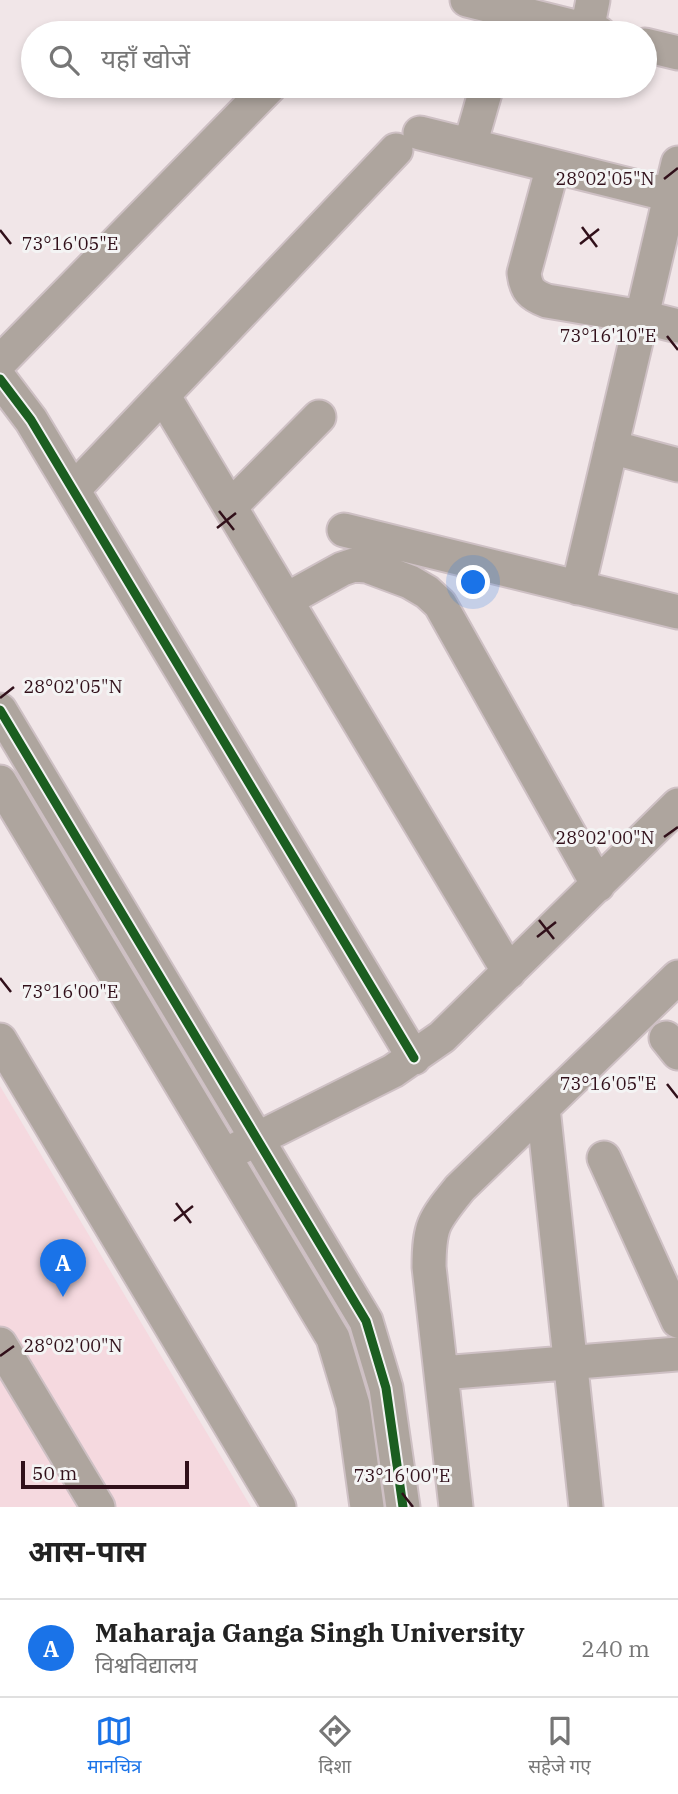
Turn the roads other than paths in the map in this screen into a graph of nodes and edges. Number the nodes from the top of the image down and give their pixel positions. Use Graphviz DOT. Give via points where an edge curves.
graph roads {
  1 [pos="491,10"];
  2 [pos="593,21"];
  3 [pos="657,48"];
  4 [pos="678,53"];
  5 [pos="258,98"];
  6 [pos="484,98"];
  7 [pos="470,145"];
  8 [pos="553,166"];
  9 [pos="676,185"];
  10 [pos="642,317"];
  11 [pos="678,326"];
  12 [pos="0,362"];
  13 [pos="0,379"];
  14 [pos="163,395"];
  15 [pos="319,417"];
  16 [pos="611,447"];
  17 [pos="678,466"];
  18 [pos="73,490"];
  19 [pos="230,507"];
  20 [pos="344,530"];
  21 [pos="578,589"];
  22 [pos="286,600"];
  23 [pos="678,612"];
  24 [pos="0,710"];
  25 [pos="0,782"];
  26 [pos="678,806"];
  27 [pos="598,885"];
  28 [pos="509,972"];
  29 [pos="678,977"];
  30 [pos="0,1040"];
  31 [pos="414,1058"];
  32 [pos="542,1108"];
  33 [pos="258,1139"];
  34 [pos="224,1156"];
  35 [pos="604,1158"];
  36 [pos="678,1321"];
  37 [pos="0,1344"];
  38 [pos="678,1353"];
  39 [pos="570,1362"];
  40 [pos="441,1373"];
  41 [pos="98,1507"];
  42 [pos="279,1507"];
  43 [pos="367,1507"];
  44 [pos="403,1507"];
  45 [pos="456,1507"];
  46 [pos="586,1507"];
  1 -- 2 [label="street"];
  3 -- 4 [label="street"];
  5 -- 12 [label="street"];
  6 -- 7 [label="street"];
  7 -- 8 [label="street"];
  7 -- 14 [label="street" via="408,141"];
  8 -- 9 [label="street"];
  8 -- 10 [label="street" via="524,273 525,287 547,301"];
  9 -- 10 [label="street"];
  10 -- 11 [label="street"];
  10 -- 16 [label="street"];
  13 -- 18 [label="street"];
  14 -- 18 [label="street"];
  14 -- 19 [label="street"];
  15 -- 19 [label="street"];
  16 -- 17 [label="street"];
  16 -- 21 [label="street"];
  18 -- 31 [label="street"];
  19 -- 22 [label="street"];
  20 -- 21 [label="street"];
  21 -- 23 [label="street"];
  22 -- 27 [label="street" via="354,565 368,566 427,592 440,604"];
  22 -- 28 [label="street"];
  24 -- 33 [label="street"];
  25 -- 34 [label="street"];
  26 -- 27 [label="street"];
  27 -- 28 [label="street"];
  28 -- 31 [label="street"];
  29 -- 32 [label="street"];
  30 -- 42 [label="street"];
  31 -- 33 [label="street"];
  32 -- 39 [label="street"];
  32 -- 40 [label="street" via="460,1188 433,1227 429,1267"];
  33 -- 34 [label="street"];
  33 -- 44 [label="street" via="366,1321 386,1388"];
  34 -- 43 [label="street" via="333,1339 353,1405"];
  35 -- 36 [label="street"];
  37 -- 41 [label="street"];
  38 -- 39 [label="street"];
  39 -- 40 [label="street"];
  39 -- 46 [label="street"];
  40 -- 45 [label="street"];
}
